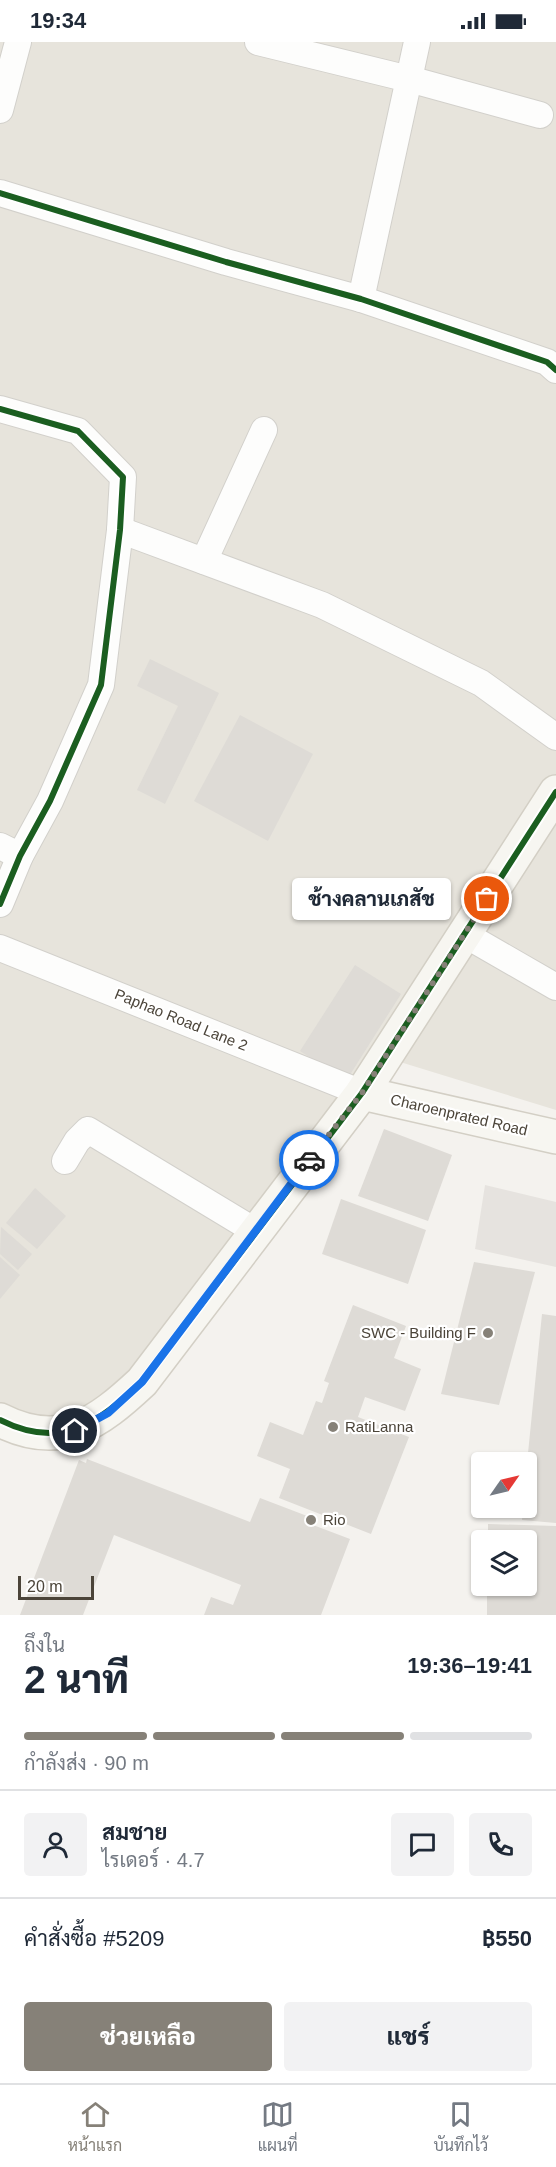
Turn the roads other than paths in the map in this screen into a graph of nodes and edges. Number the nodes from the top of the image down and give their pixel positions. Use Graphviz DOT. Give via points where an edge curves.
graph roads {
  1 [pos="18,42"];
  2 [pos="258,42"];
  3 [pos="417,42"];
  4 [pos="409,79"];
  5 [pos="0,110"];
  6 [pos="540,115"];
  7 [pos="0,194"];
  8 [pos="361,299"];
  9 [pos="556,370"];
  10 [pos="0,409"];
  11 [pos="264,430"];
  12 [pos="120,530"];
  13 [pos="204,561"];
  14 [pos="556,737"];
  15 [pos="556,792"];
  16 [pos="10,851"];
  17 [pos="0,904"];
  18 [pos="464,934"];
  19 [pos="0,948"];
  20 [pos="556,987"];
  21 [pos="362,1093"];
  22 [pos="556,1137"];
  23 [pos="65,1161"];
  24 [pos="255,1232"];
  25 [pos="0,1420"];
  1 -- 5 [label="street"];
  2 -- 4 [label="street"];
  3 -- 4 [label="street"];
  4 -- 6 [label="street"];
  4 -- 8 [label="street"];
  7 -- 8 [label="street"];
  8 -- 9 [label="street" via="547,362"];
  10 -- 12 [label="street" via="78,430 123,477"];
  11 -- 13 [label="street"];
  12 -- 13 [label="street"];
  12 -- 16 [label="street" via="101,685 50,801"];
  13 -- 14 [label="street" via="322,605 482,683"];
  15 -- 18 [label="street"];
  16 -- 17 [label="street"];
  18 -- 20 [label="street"];
  18 -- 21 [label="street"];
  19 -- 21 [label="street, Paphao Road Lane 2"];
  21 -- 22 [label="street, Charoenprated Road"];
  21 -- 24 [label="street"];
  23 -- 24 [label="street" via="88,1130"];
  24 -- 25 [label="street" via="142,1382 108,1413 75,1431 42,1432"];
}
